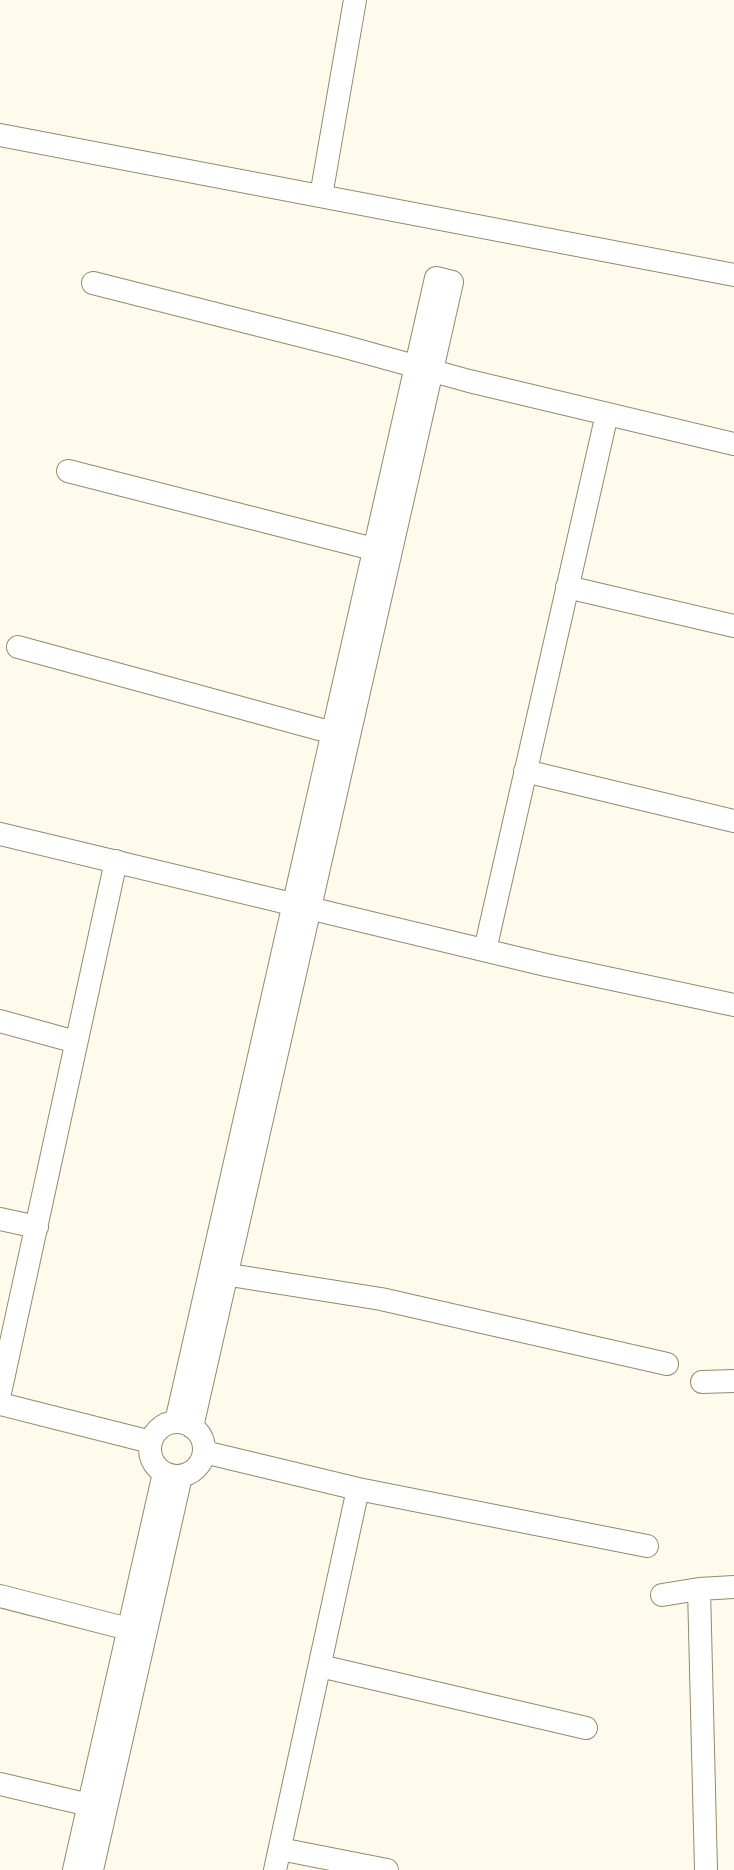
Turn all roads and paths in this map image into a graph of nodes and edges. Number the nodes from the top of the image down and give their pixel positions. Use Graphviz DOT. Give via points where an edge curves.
graph roads {
  1 [pos="356,0"];
  2 [pos="0,135"];
  3 [pos="321,196"];
  4 [pos="734,275"];
  5 [pos="93,283"];
  6 [pos="424,369"];
  7 [pos="607,414"];
  8 [pos="734,444"];
  9 [pos="68,471"];
  10 [pos="382,552"];
  11 [pos="567,587"];
  12 [pos="734,626"];
  13 [pos="18,647"];
  14 [pos="341,735"];
  15 [pos="525,771"];
  16 [pos="734,821"];
  17 [pos="0,834"];
  18 [pos="116,861"];
  19 [pos="302,905"];
  20 [pos="484,950"];
  21 [pos="734,1005"];
  22 [pos="0,1021"];
  23 [pos="76,1042"];
  24 [pos="0,1219"];
  25 [pos="37,1226"];
  26 [pos="218,1273"];
  27 [pos="667,1364"];
  28 [pos="734,1381"];
  29 [pos="702,1382"];
  30 [pos="0,1393"];
  31 [pos="0,1404"];
  32 [pos="184,1425"];
  33 [pos="151,1442"];
  34 [pos="204,1452"];
  35 [pos="173,1475"];
  36 [pos="358,1489"];
  37 [pos="647,1546"];
  38 [pos="734,1588"];
  39 [pos="699,1589"];
  40 [pos="662,1595"];
  41 [pos="0,1596"];
  42 [pos="138,1631"];
  43 [pos="320,1666"];
  44 [pos="586,1728"];
  45 [pos="0,1784"];
  46 [pos="98,1807"];
  47 [pos="278,1860"];
  48 [pos="74,1870"];
  49 [pos="92,1870"];
  50 [pos="387,1870"];
  51 [pos="706,1870"];
  1 -- 3 [label="street"];
  2 -- 3 [label="street"];
  3 -- 4 [label="street"];
  5 -- 6 [label="street"];
  6 -- 7 [label="street"];
  6 -- 10 [label="street"];
  7 -- 8 [label="street"];
  7 -- 11 [label="street"];
  9 -- 10 [label="street"];
  10 -- 14 [label="street"];
  11 -- 12 [label="street"];
  11 -- 15 [label="street"];
  13 -- 14 [label="street"];
  14 -- 19 [label="street"];
  15 -- 16 [label="street"];
  15 -- 20 [label="street"];
  17 -- 18 [label="street"];
  18 -- 19 [label="street"];
  18 -- 23 [label="street"];
  19 -- 20 [label="street"];
  19 -- 26 [label="street"];
  20 -- 21 [label="street"];
  22 -- 23 [label="street"];
  23 -- 25 [label="street"];
  24 -- 25 [label="street"];
  25 -- 30 [label="street"];
  26 -- 27 [label="street" via="381,1299"];
  26 -- 32 [label="street"];
  28 -- 29 [label="street"];
  31 -- 33 [label="street"];
  32 -- 33 [label="street" via="161,1427"];
  32 -- 34 [label="street" via="200,1435"];
  33 -- 35 [label="street" via="152,1459"];
  34 -- 35 [label="street" via="197,1468"];
  34 -- 36 [label="street"];
  35 -- 42 [label="street"];
  36 -- 37 [label="street"];
  36 -- 43 [label="street"];
  38 -- 39 [label="street"];
  39 -- 40 [label="street"];
  39 -- 51 [label="street"];
  41 -- 42 [label="street"];
  42 -- 46 [label="street"];
  43 -- 44 [label="street"];
  43 -- 47 [label="street"];
  45 -- 46 [label="street"];
  46 -- 48 [label="street"];
  46 -- 49 [label="street"];
  47 -- 50 [label="street"];
}
